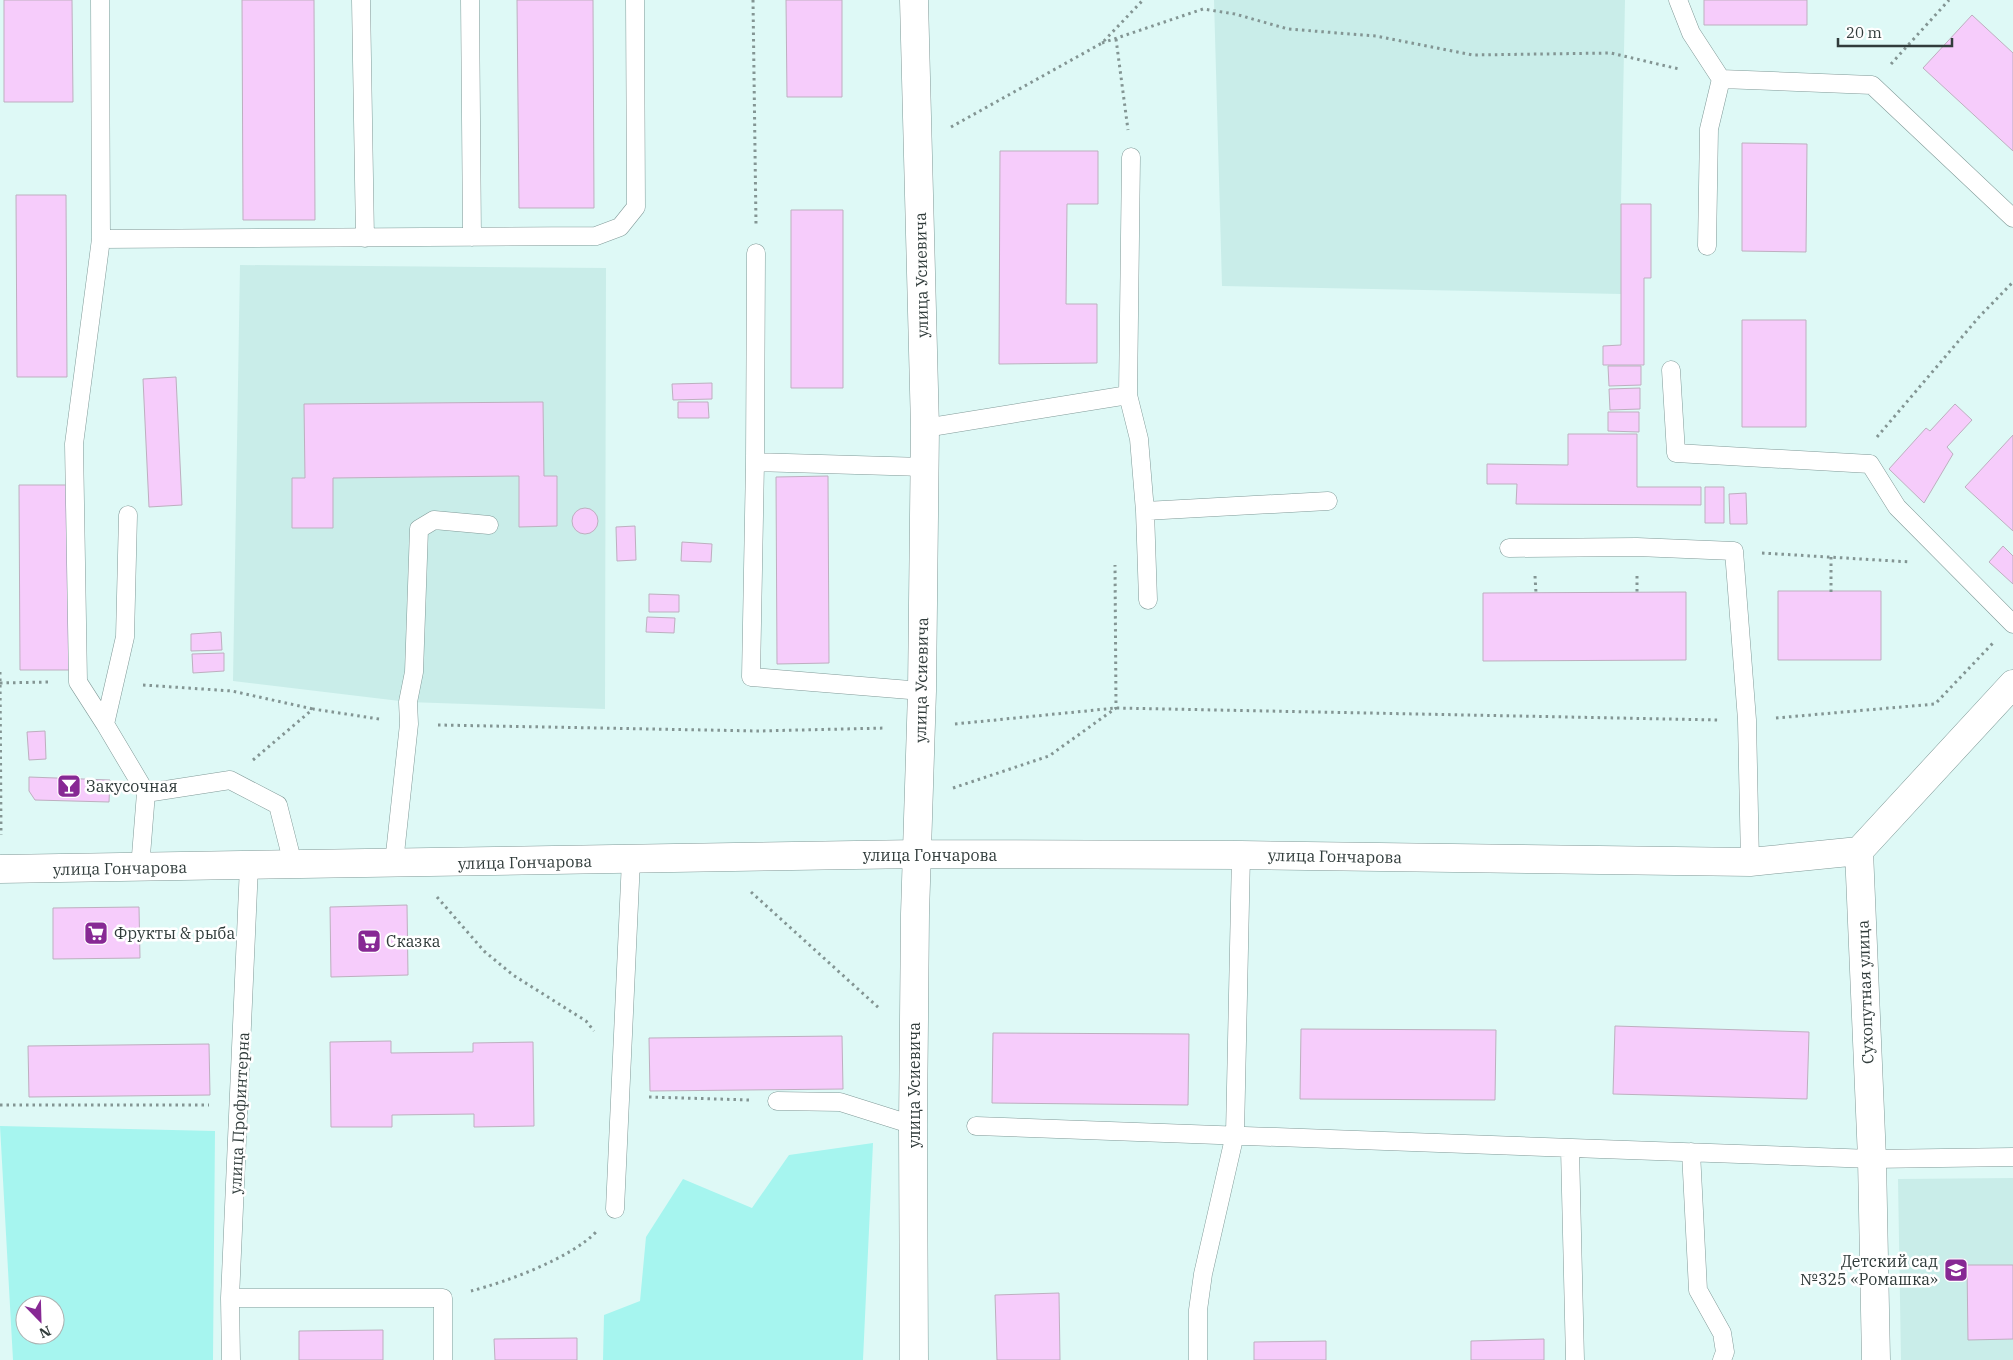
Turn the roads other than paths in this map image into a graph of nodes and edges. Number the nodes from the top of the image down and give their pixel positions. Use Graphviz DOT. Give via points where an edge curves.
graph roads {
  1 [pos="100,0"];
  2 [pos="361,0"];
  3 [pos="470,0"];
  4 [pos="635,0"];
  5 [pos="914,0"];
  6 [pos="1678,0"];
  7 [pos="1721,78"];
  8 [pos="1131,157"];
  9 [pos="2013,218"];
  10 [pos="472,236"];
  11 [pos="365,238"];
  12 [pos="101,239"];
  13 [pos="1707,246"];
  14 [pos="756,254"];
  15 [pos="1671,370"];
  16 [pos="1128,395"];
  17 [pos="925,428"];
  18 [pos="755,462"];
  19 [pos="924,467"];
  20 [pos="1328,501"];
  21 [pos="1145,511"];
  22 [pos="128,515"];
  23 [pos="489,525"];
  24 [pos="1509,548"];
  25 [pos="1148,600"];
  26 [pos="2013,624"];
  27 [pos="2013,684"];
  28 [pos="922,691"];
  29 [pos="105,724"];
  30 [pos="146,793"];
  31 [pos="1859,850"];
  32 [pos="917,854"];
  33 [pos="1240,855"];
  34 [pos="631,860"];
  35 [pos="1750,862"];
  36 [pos="293,864"];
  37 [pos="394,864"];
  38 [pos="249,866"];
  39 [pos="140,868"];
  40 [pos="0,869"];
  41 [pos="777,1101"];
  42 [pos="913,1124"];
  43 [pos="976,1126"];
  44 [pos="1235,1134"];
  45 [pos="1570,1149"];
  46 [pos="1691,1152"];
  47 [pos="2013,1157"];
  48 [pos="1872,1159"];
  49 [pos="615,1210"];
  50 [pos="230,1298"];
  51 [pos="231,1360"];
  52 [pos="443,1360"];
  53 [pos="914,1360"];
  54 [pos="1198,1360"];
  55 [pos="1575,1360"];
  56 [pos="1722,1360"];
  57 [pos="1876,1360"];
  1 -- 12 [label="lane"];
  2 -- 11 [label="lane"];
  3 -- 10 [label="lane"];
  4 -- 10 [label="lane" via="636,207 620,227 596,236"];
  5 -- 17 [label="street, улица Усиевича"];
  6 -- 7 [label="lane" via="1690,33"];
  7 -- 9 [label="lane" via="1872,85"];
  7 -- 13 [label="lane" via="1710,129"];
  8 -- 16 [label="lane"];
  10 -- 11 [label="lane"];
  11 -- 12 [label="lane"];
  12 -- 29 [label="lane" via="74,444 78,682"];
  14 -- 18 [label="lane"];
  15 -- 26 [label="lane" via="1676,453 1870,464 1897,507"];
  16 -- 17 [label="lane"];
  16 -- 21 [label="lane" via="1139,439"];
  17 -- 19 [label="street, улица Усиевича"];
  18 -- 19 [label="lane"];
  18 -- 28 [label="lane" via="751,677"];
  19 -- 28 [label="street, улица Усиевича"];
  20 -- 21 [label="lane"];
  21 -- 25 [label="lane"];
  22 -- 29 [label="lane" via="125,637"];
  23 -- 37 [label="lane" via="434,520 419,528 414,672 408,702 409,724"];
  24 -- 35 [label="lane" via="1637,547 1734,551 1747,720"];
  27 -- 31 [label="street"];
  28 -- 32 [label="street, улица Усиевича"];
  29 -- 30 [label="lane"];
  30 -- 36 [label="lane" via="230,780 278,805"];
  30 -- 39 [label="lane"];
  31 -- 35 [label="street, улица Гончарова"];
  31 -- 48 [label="street, Сухопутная улица"];
  32 -- 33 [label="street, улица Гончарова"];
  32 -- 34 [label="street, улица Гончарова"];
  32 -- 42 [label="street, улица Усиевича"];
  33 -- 35 [label="street, улица Гончарова"];
  33 -- 44 [label="lane"];
  34 -- 37 [label="street, улица Гончарова"];
  34 -- 49 [label="lane"];
  36 -- 37 [label="street, улица Гончарова"];
  36 -- 38 [label="street, улица Гончарова"];
  38 -- 39 [label="street, улица Гончарова"];
  38 -- 50 [label="lane, улица Профинтерна"];
  39 -- 40 [label="street, улица Гончарова"];
  41 -- 42 [label="lane" via="840,1102"];
  42 -- 53 [label="street, улица Усиевича"];
  43 -- 44 [label="lane"];
  44 -- 45 [label="lane"];
  44 -- 54 [label="lane" via="1203,1274 1198,1310"];
  45 -- 46 [label="lane"];
  45 -- 55 [label="lane"];
  46 -- 48 [label="lane"];
  46 -- 56 [label="lane" via="1698,1290 1722,1333 1725,1352"];
  47 -- 48 [label="lane"];
  48 -- 57 [label="street, Сухопутная улица"];
  50 -- 51 [label="lane, улица Профинтерна"];
  50 -- 52 [label="lane" via="444,1298"];
}
